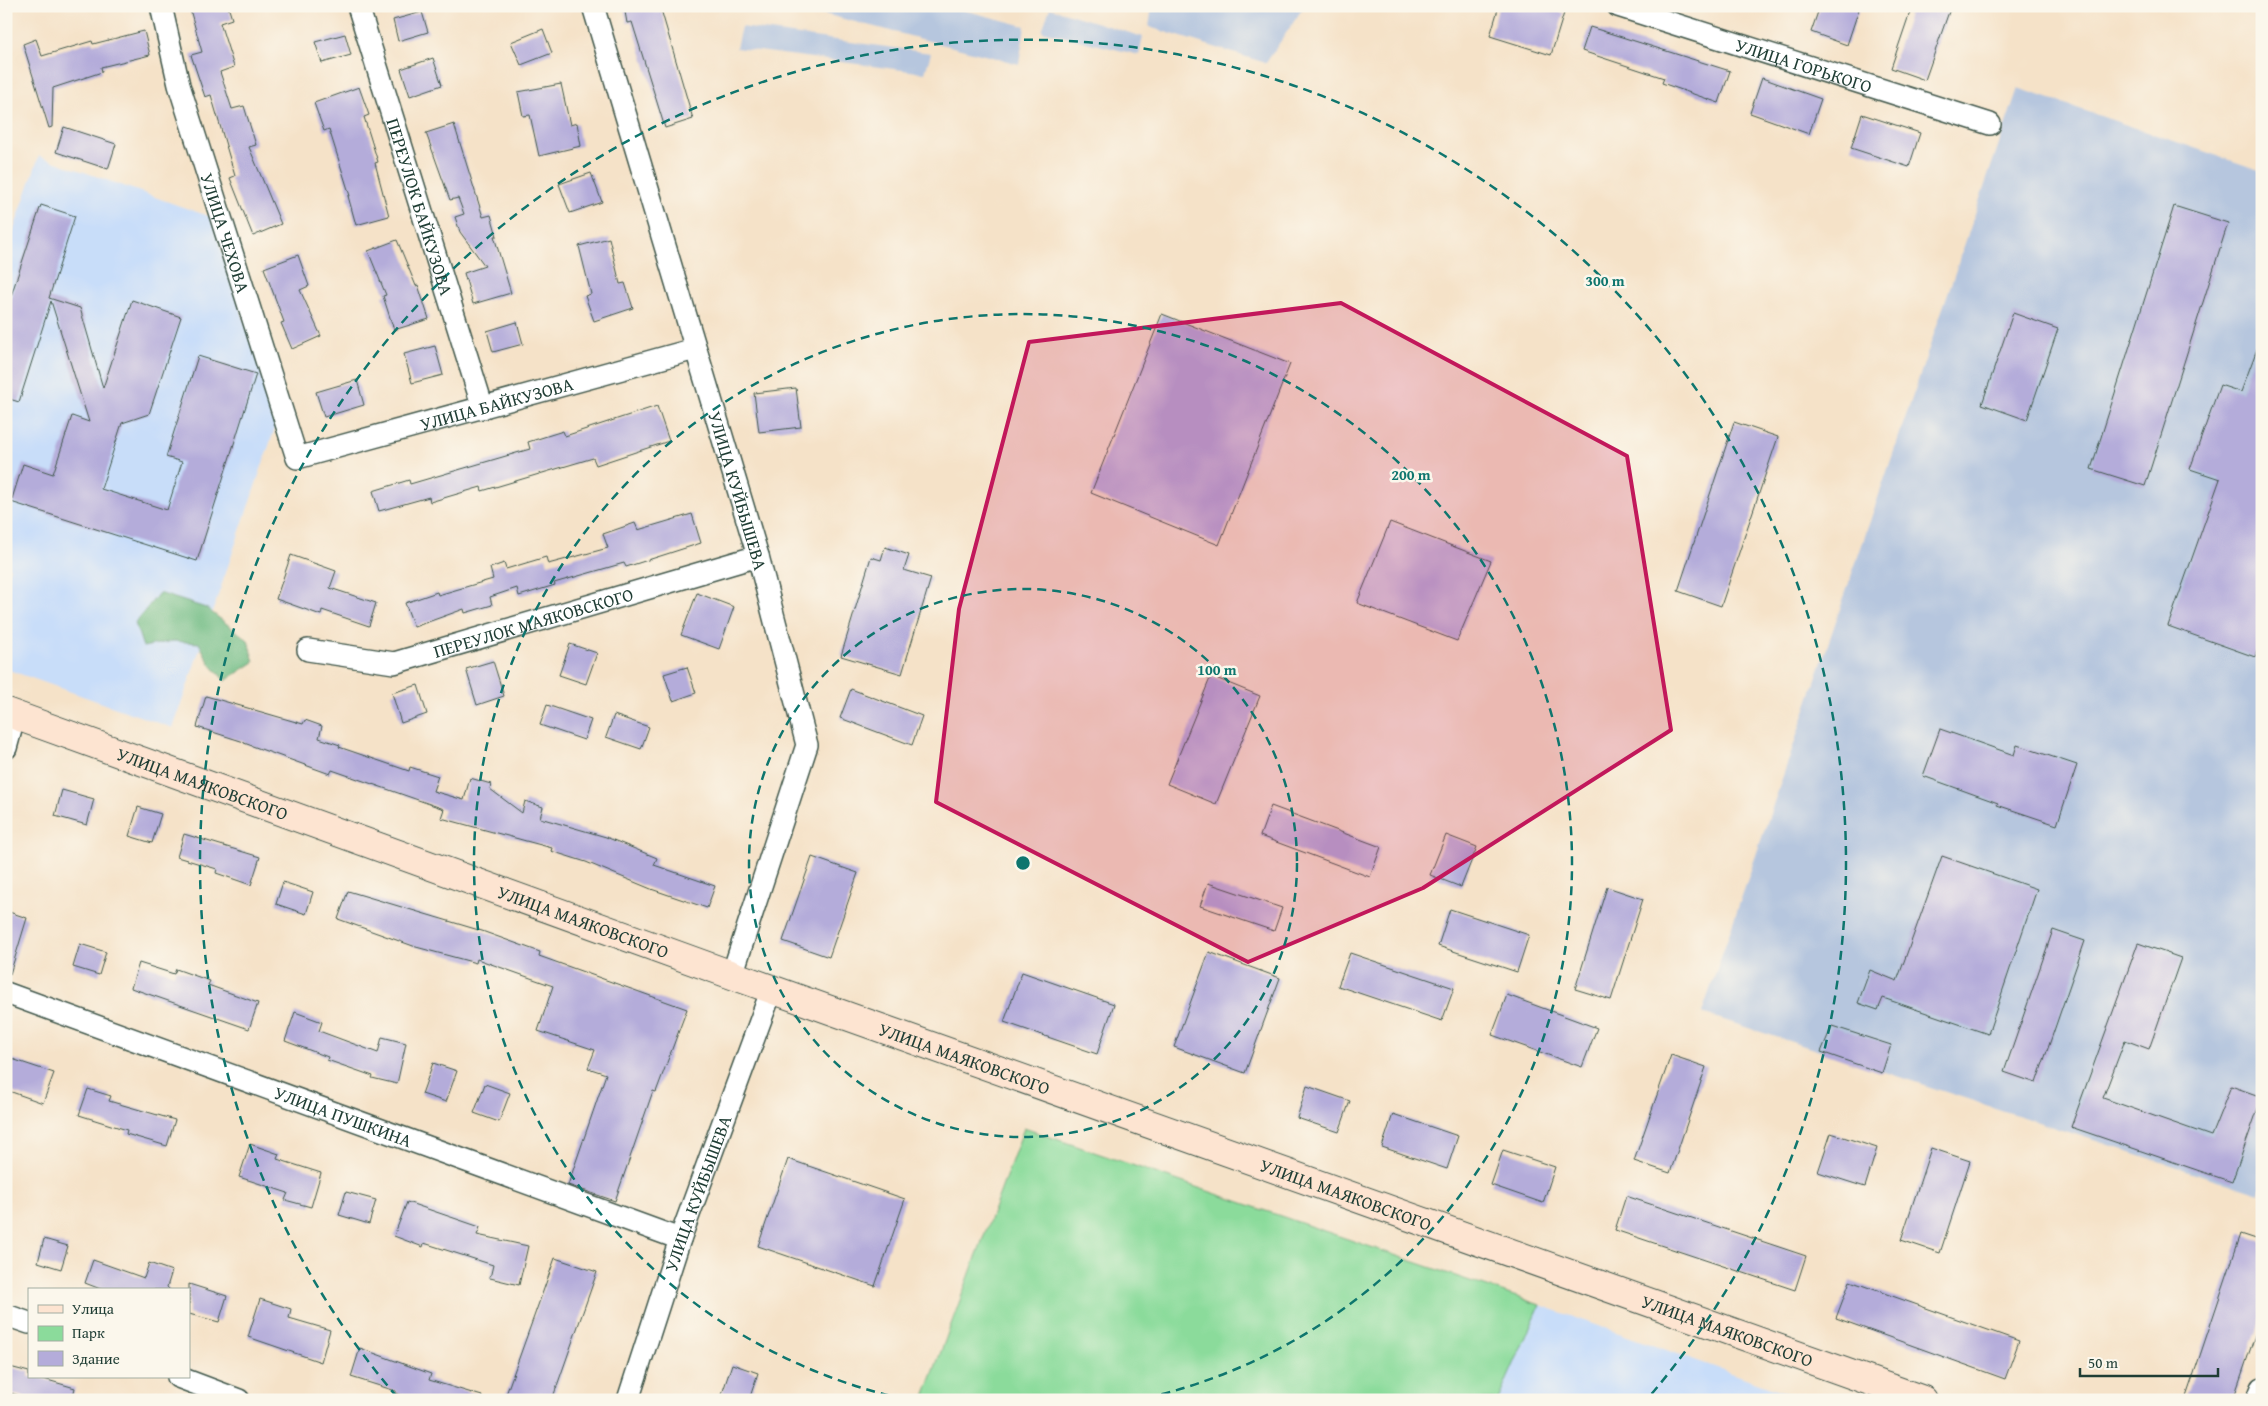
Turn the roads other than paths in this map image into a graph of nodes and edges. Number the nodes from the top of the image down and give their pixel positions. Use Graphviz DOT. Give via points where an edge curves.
graph roads {
  1 [pos="161,6"];
  2 [pos="358,6"];
  3 [pos="594,6"];
  4 [pos="1618,6"];
  5 [pos="1990,124"];
  6 [pos="695,349"];
  7 [pos="483,408"];
  8 [pos="297,458"];
  9 [pos="758,556"];
  10 [pos="308,650"];
  11 [pos="11,714"];
  12 [pos="6,748"];
  13 [pos="732,975"];
  14 [pos="772,989"];
  15 [pos="6,992"];
  16 [pos="680,1239"];
  17 [pos="6,1315"];
  18 [pos="28,1323"];
  19 [pos="181,1378"];
  20 [pos="2262,1388"];
  21 [pos="240,1400"];
  22 [pos="628,1400"];
  23 [pos="1923,1400"];
  24 [pos="2257,1400"];
  1 -- 8 [label="street, УЛИЦА ЧЕХОВА" via="180,85"];
  2 -- 7 [label="street, ПЕРЕУЛОК БАЙКУЗОВА"];
  3 -- 6 [label="street, УЛИЦА КУЙБЫШЕВА"];
  4 -- 5 [label="street, УЛИЦА ГОРЬКОГО"];
  6 -- 7 [label="street, УЛИЦА БАЙКУЗОВА"];
  6 -- 9 [label="street, УЛИЦА КУЙБЫШЕВА"];
  7 -- 8 [label="street, УЛИЦА БАЙКУЗОВА"];
  9 -- 10 [label="street, ПЕРЕУЛОК МАЯКОВСКОГО" via="394,663"];
  9 -- 13 [label="street, УЛИЦА КУЙБЫШЕВА" via="807,745"];
  11 -- 12 [label="street"];
  11 -- 13 [label="main road, УЛИЦА МАЯКОВСКОГО"];
  13 -- 14 [label="main road, УЛИЦА МАЯКОВСКОГО"];
  14 -- 16 [label="street, УЛИЦА КУЙБЫШЕВА"];
  14 -- 23 [label="main road, УЛИЦА МАЯКОВСКОГО"];
  15 -- 16 [label="street, УЛИЦА ПУШКИНА"];
  16 -- 22 [label="street, УЛИЦА КУЙБЫШЕВА"];
  17 -- 18 [label="street"];
  19 -- 21 [label="street"];
  20 -- 24 [label="street"];
}
